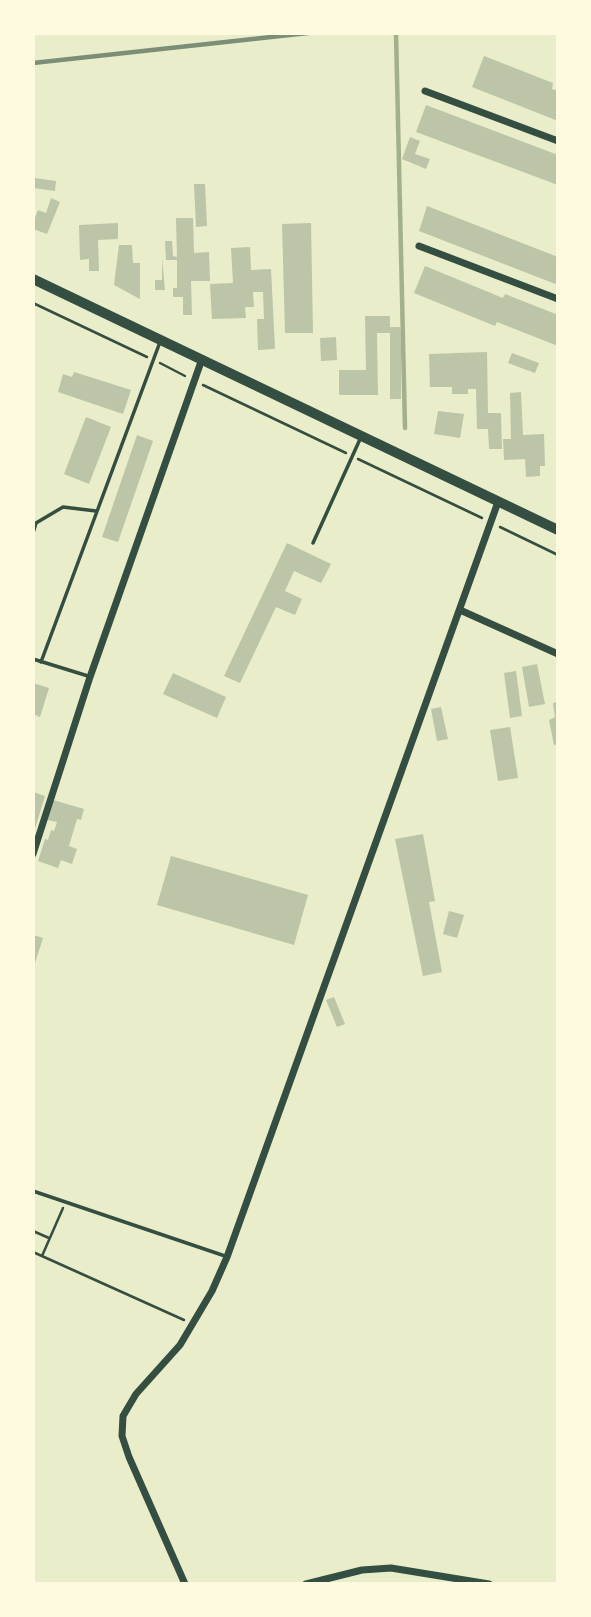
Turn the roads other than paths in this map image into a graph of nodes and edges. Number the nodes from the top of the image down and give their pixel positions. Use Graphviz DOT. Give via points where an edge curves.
graph roads {
  1 [pos="425,91"];
  2 [pos="558,141"];
  3 [pos="419,246"];
  4 [pos="33,279"];
  5 [pos="558,299"];
  6 [pos="160,340"];
  7 [pos="202,359"];
  8 [pos="362,435"];
  9 [pos="498,502"];
  10 [pos="96,511"];
  11 [pos="558,530"];
  12 [pos="33,533"];
  13 [pos="313,543"];
  14 [pos="460,610"];
  15 [pos="558,654"];
  16 [pos="33,659"];
  17 [pos="41,662"];
  18 [pos="90,677"];
  19 [pos="33,854"];
  20 [pos="33,1191"];
  21 [pos="227,1257"];
  22 [pos="185,1584"];
  23 [pos="306,1584"];
  24 [pos="489,1584"];
  1 -- 2 [label="street"];
  3 -- 5 [label="street"];
  4 -- 6 [label="main road"];
  6 -- 7 [label="main road"];
  6 -- 10 [label="lane"];
  7 -- 8 [label="main road"];
  7 -- 18 [label="street"];
  8 -- 9 [label="main road"];
  8 -- 13 [label="lane"];
  9 -- 11 [label="main road"];
  9 -- 14 [label="street"];
  10 -- 12 [label="lane" via="63,507 36,523"];
  10 -- 17 [label="lane"];
  14 -- 15 [label="street"];
  14 -- 21 [label="street"];
  16 -- 17 [label="lane"];
  17 -- 18 [label="lane"];
  18 -- 19 [label="street"];
  20 -- 21 [label="lane"];
  21 -- 22 [label="street" via="180,1345 136,1394 123,1416 122,1436"];
  23 -- 24 [label="street" via="391,1567"];
}
